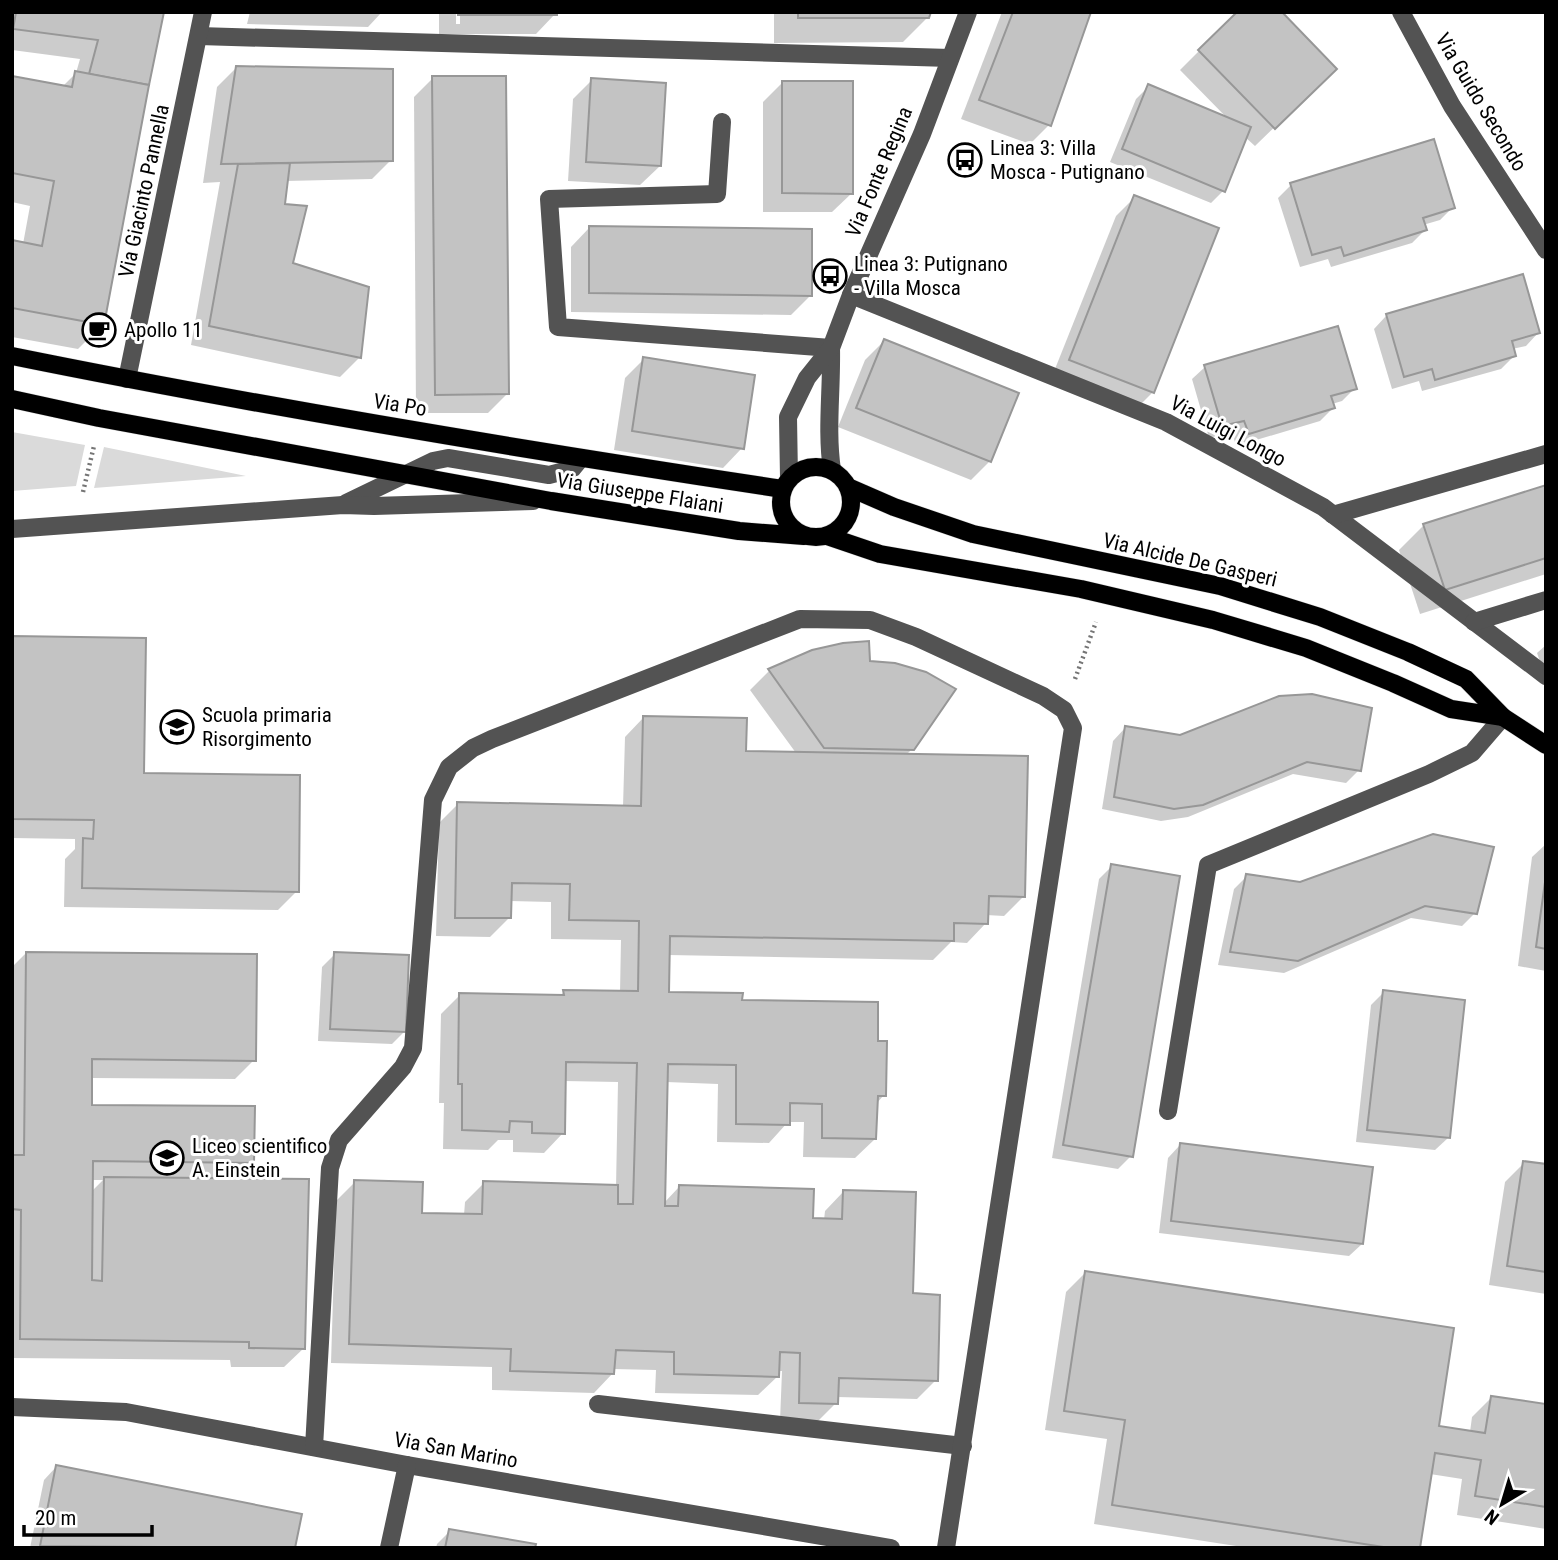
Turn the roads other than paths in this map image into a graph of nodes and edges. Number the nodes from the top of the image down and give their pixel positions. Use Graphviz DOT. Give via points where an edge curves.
graph roads {
  1 [pos="203,12"];
  2 [pos="968,12"];
  3 [pos="1401,12"];
  4 [pos="199,36"];
  5 [pos="950,58"];
  6 [pos="722,122"];
  7 [pos="1546,250"];
  8 [pos="851,295"];
  9 [pos="831,348"];
  10 [pos="12,356"];
  11 [pos="127,379"];
  12 [pos="12,399"];
  13 [pos="1546,454"];
  14 [pos="580,458"];
  15 [pos="832,470"];
  16 [pos="409,473"];
  17 [pos="786,483"];
  18 [pos="848,487"];
  19 [pos="551,500"];
  20 [pos="343,505"];
  21 [pos="1333,515"];
  22 [pos="12,529"];
  23 [pos="804,536"];
  24 [pos="827,536"];
  25 [pos="1546,600"];
  26 [pos="1474,622"];
  27 [pos="1546,676"];
  28 [pos="1503,717"];
  29 [pos="1546,745"];
  30 [pos="1168,1111"];
  31 [pos="598,1404"];
  32 [pos="12,1407"];
  33 [pos="962,1446"];
  34 [pos="314,1447"];
  35 [pos="407,1465"];
  36 [pos="389,1548"];
  37 [pos="891,1548"];
  38 [pos="946,1548"];
  1 -- 4 [label="street, Via Giacinto Pannella"];
  2 -- 5 [label="street, Via Fonte Regina"];
  3 -- 7 [label="street, Via Guido Secondo" via="1452,106"];
  4 -- 5 [label="street"];
  4 -- 11 [label="street, Via Giacinto Pannella"];
  5 -- 8 [label="street, Via Fonte Regina"];
  6 -- 9 [label="street" via="717,194 549,199 558,327"];
  8 -- 9 [label="street, Via Fonte Regina"];
  8 -- 21 [label="street, Via Luigi Longo" via="1166,422"];
  9 -- 15 [label="street, Via Fonte Regina" via="828,441"];
  9 -- 17 [label="street, Via Fonte Regina" via="807,378 788,418"];
  10 -- 11 [label="main road, Via Po"];
  11 -- 14 [label="main road, Via Po"];
  12 -- 16 [label="main road"];
  13 -- 21 [label="street"];
  14 -- 16 [label="street, Via Giuseppe Flaiani" via="572,469 549,475 448,458"];
  14 -- 17 [label="main road, Via Po"];
  15 -- 17 [label="main road" via="808,467"];
  15 -- 18 [label="main road"];
  16 -- 19 [label="main road"];
  16 -- 20 [label="street, Via Giuseppe Flaiani"];
  17 -- 23 [label="main road" via="781,511 786,522"];
  18 -- 24 [label="main road" via="846,522"];
  18 -- 28 [label="main road, Via Alcide De Gasperi" via="973,534 1220,586 1320,617 1466,679"];
  19 -- 20 [label="street, Via Giuseppe Flaiani"];
  19 -- 23 [label="main road, Via Giuseppe Flaiani" via="739,531"];
  20 -- 22 [label="street, Via Giuseppe Flaiani"];
  21 -- 26 [label="street, Via Luigi Longo"];
  23 -- 24 [label="main road"];
  24 -- 28 [label="main road, Via Alcide De Gasperi" via="880,554 1081,589 1213,620 1306,648 1451,709"];
  25 -- 26 [label="street"];
  26 -- 27 [label="street, Via Luigi Longo"];
  28 -- 29 [label="main road, Via Alcide De Gasperi"];
  28 -- 30 [label="street" via="1472,753 1208,865"];
  31 -- 33 [label="street"];
  32 -- 34 [label="street, Via San Marino" via="125,1412"];
  33 -- 34 [label="street" via="1073,728 1064,710 1044,696 916,637 870,620 800,619 492,739 449,767 433,800 413,1048 403,1067 340,1140 330,1168"];
  33 -- 38 [label="street"];
  34 -- 35 [label="street, Via San Marino"];
  35 -- 36 [label="street"];
  35 -- 37 [label="street, Via San Marino"];
}
